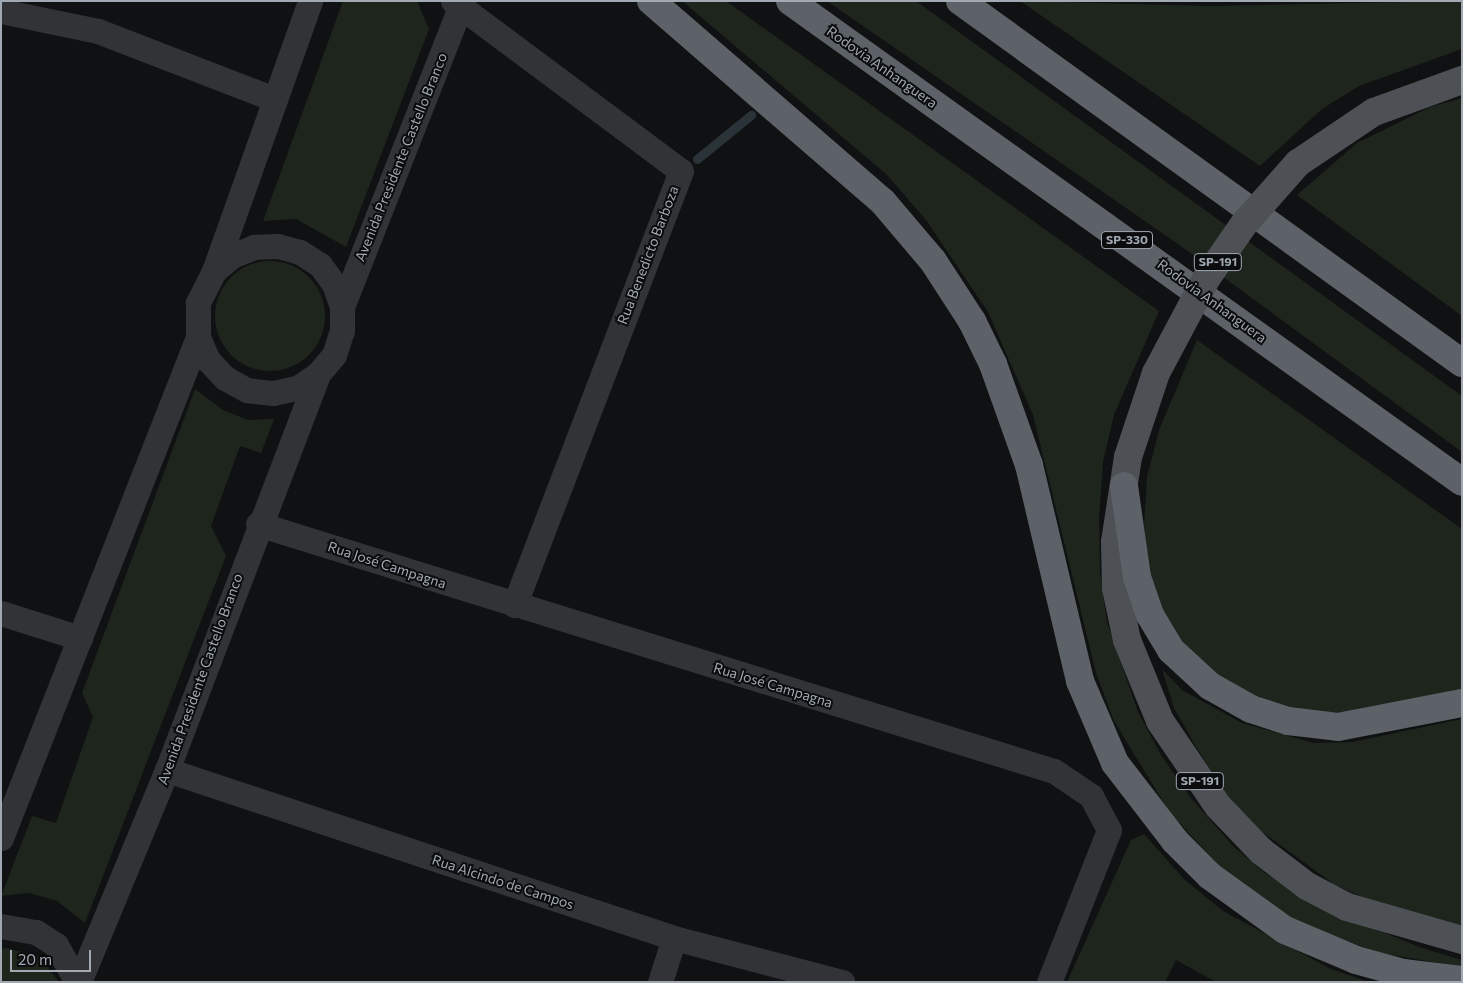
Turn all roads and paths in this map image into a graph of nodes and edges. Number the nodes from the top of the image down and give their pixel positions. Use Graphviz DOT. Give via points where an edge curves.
graph roads {
  1 [pos="310,1"];
  2 [pos="651,1"];
  3 [pos="790,1"];
  4 [pos="960,1"];
  5 [pos="456,4"];
  6 [pos="1,11"];
  7 [pos="1462,80"];
  8 [pos="274,99"];
  9 [pos="214,271"];
  10 [pos="342,307"];
  11 [pos="198,337"];
  12 [pos="1462,362"];
  13 [pos="318,374"];
  14 [pos="1462,482"];
  15 [pos="1124,486"];
  16 [pos="258,524"];
  17 [pos="514,605"];
  18 [pos="1,613"];
  19 [pos="80,638"];
  20 [pos="1462,703"];
  21 [pos="167,770"];
  22 [pos="2,832"];
  23 [pos="1,926"];
  24 [pos="674,938"];
  25 [pos="1462,940"];
  26 [pos="1462,980"];
  27 [pos="78,982"];
  28 [pos="660,982"];
  29 [pos="842,982"];
  30 [pos="1049,982"];
  1 -- 8 [label="street"];
  2 -- 26 [label="highway" via="882,202 933,261 972,321 993,364 1029,465 1080,681 1115,763 1175,841 1210,876 1284,930 1393,971"];
  3 -- 14 [label="highway, Rodovia Anhanguera / SP-330"];
  4 -- 12 [label="highway"];
  5 -- 10 [label="street, Avenida Presidente Castello Branco"];
  5 -- 17 [label="street, Rua Benedicto Barboza" via="681,171"];
  6 -- 8 [label="street" via="98,31"];
  7 -- 15 [label="main road, SP-191, bridge" via="1374,112 1298,163 1222,256 1156,373 1138,422"];
  8 -- 9 [label="street"];
  9 -- 10 [label="street" via="232,256 254,248 278,246 300,252 320,265 334,284"];
  9 -- 11 [label="street" via="198,303"];
  10 -- 13 [label="street" via="336,347"];
  11 -- 13 [label="street" via="208,360 226,378 247,390 272,393 297,388"];
  11 -- 19 [label="street"];
  13 -- 16 [label="street, Avenida Presidente Castello Branco"];
  15 -- 20 [label="highway" via="1137,577 1150,615 1171,650 1210,686 1251,709 1288,721 1338,727"];
  15 -- 25 [label="main road, SP-191" via="1115,542 1116,588 1127,640 1160,721 1218,806 1261,851 1307,886 1347,907"];
  16 -- 17 [label="street, Rua José Campagna"];
  16 -- 21 [label="street, Avenida Presidente Castello Branco"];
  17 -- 30 [label="street, Rua José Campagna" via="1054,771 1091,796 1109,830"];
  18 -- 19 [label="street"];
  19 -- 22 [label="street"];
  21 -- 24 [label="street, Rua Alcindo de Campos"];
  21 -- 27 [label="street, Avenida Presidente Castello Branco"];
  23 -- 27 [label="street" via="36,932 56,945"];
  24 -- 28 [label="street"];
  24 -- 29 [label="street, Rua Alcindo de Campos"];
}
